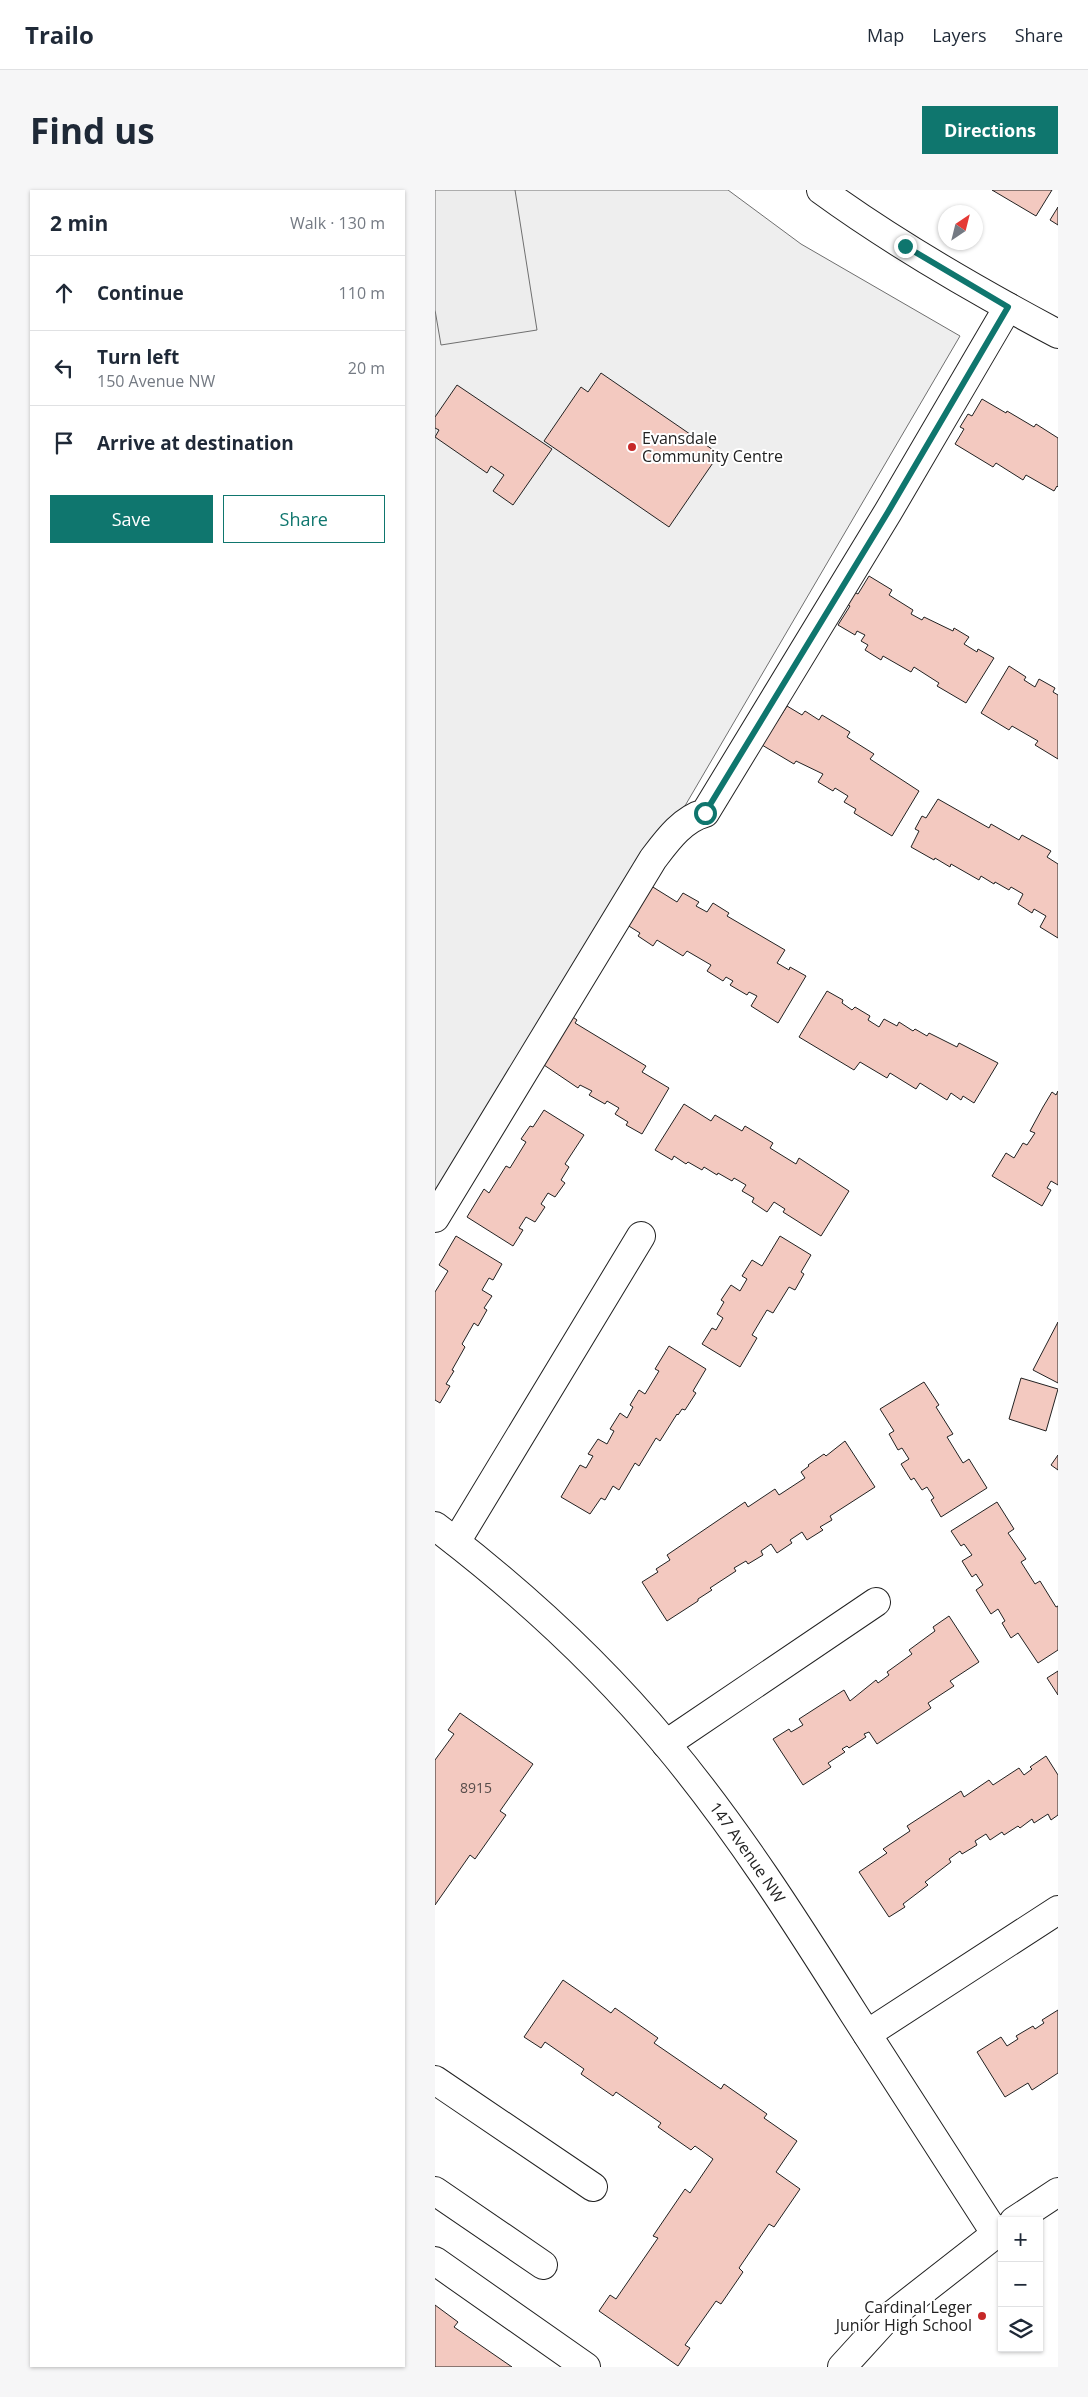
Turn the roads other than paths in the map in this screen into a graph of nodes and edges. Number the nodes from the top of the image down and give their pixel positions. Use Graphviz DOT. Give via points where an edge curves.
graph roads {
  1 [pos="821,190"];
  2 [pos="1008,307"];
  3 [pos="1058,334"];
  4 [pos="435,1218"];
  5 [pos="641,1236"];
  6 [pos="445,1534"];
  7 [pos="876,1602"];
  8 [pos="666,1744"];
  9 [pos="1058,1910"];
  10 [pos="867,2034"];
  11 [pos="435,2080"];
  12 [pos="593,2187"];
  13 [pos="435,2191"];
  14 [pos="1058,2192"];
  15 [pos="1020,2217"];
  16 [pos="998,2220"];
  17 [pos="998,2233"];
  18 [pos="435,2261"];
  19 [pos="543,2266"];
  20 [pos="585,2367"];
  21 [pos="843,2367"];
  1 -- 2 [label="street" via="905,246"];
  2 -- 3 [label="street"];
  2 -- 4 [label="street" via="705,813 695,815 681,826 653,860"];
  5 -- 6 [label="street"];
  6 -- 8 [label="street, 147 Avenue NW" via="560,1632"];
  7 -- 8 [label="street"];
  8 -- 10 [label="street, 147 Avenue NW" via="774,1888"];
  9 -- 10 [label="street"];
  10 -- 16 [label="street, 147 Avenue NW"];
  11 -- 12 [label="street"];
  13 -- 19 [label="street"];
  14 -- 15 [label="street"];
  17 -- 21 [label="street" via="883,2322"];
  18 -- 20 [label="street"];
}
